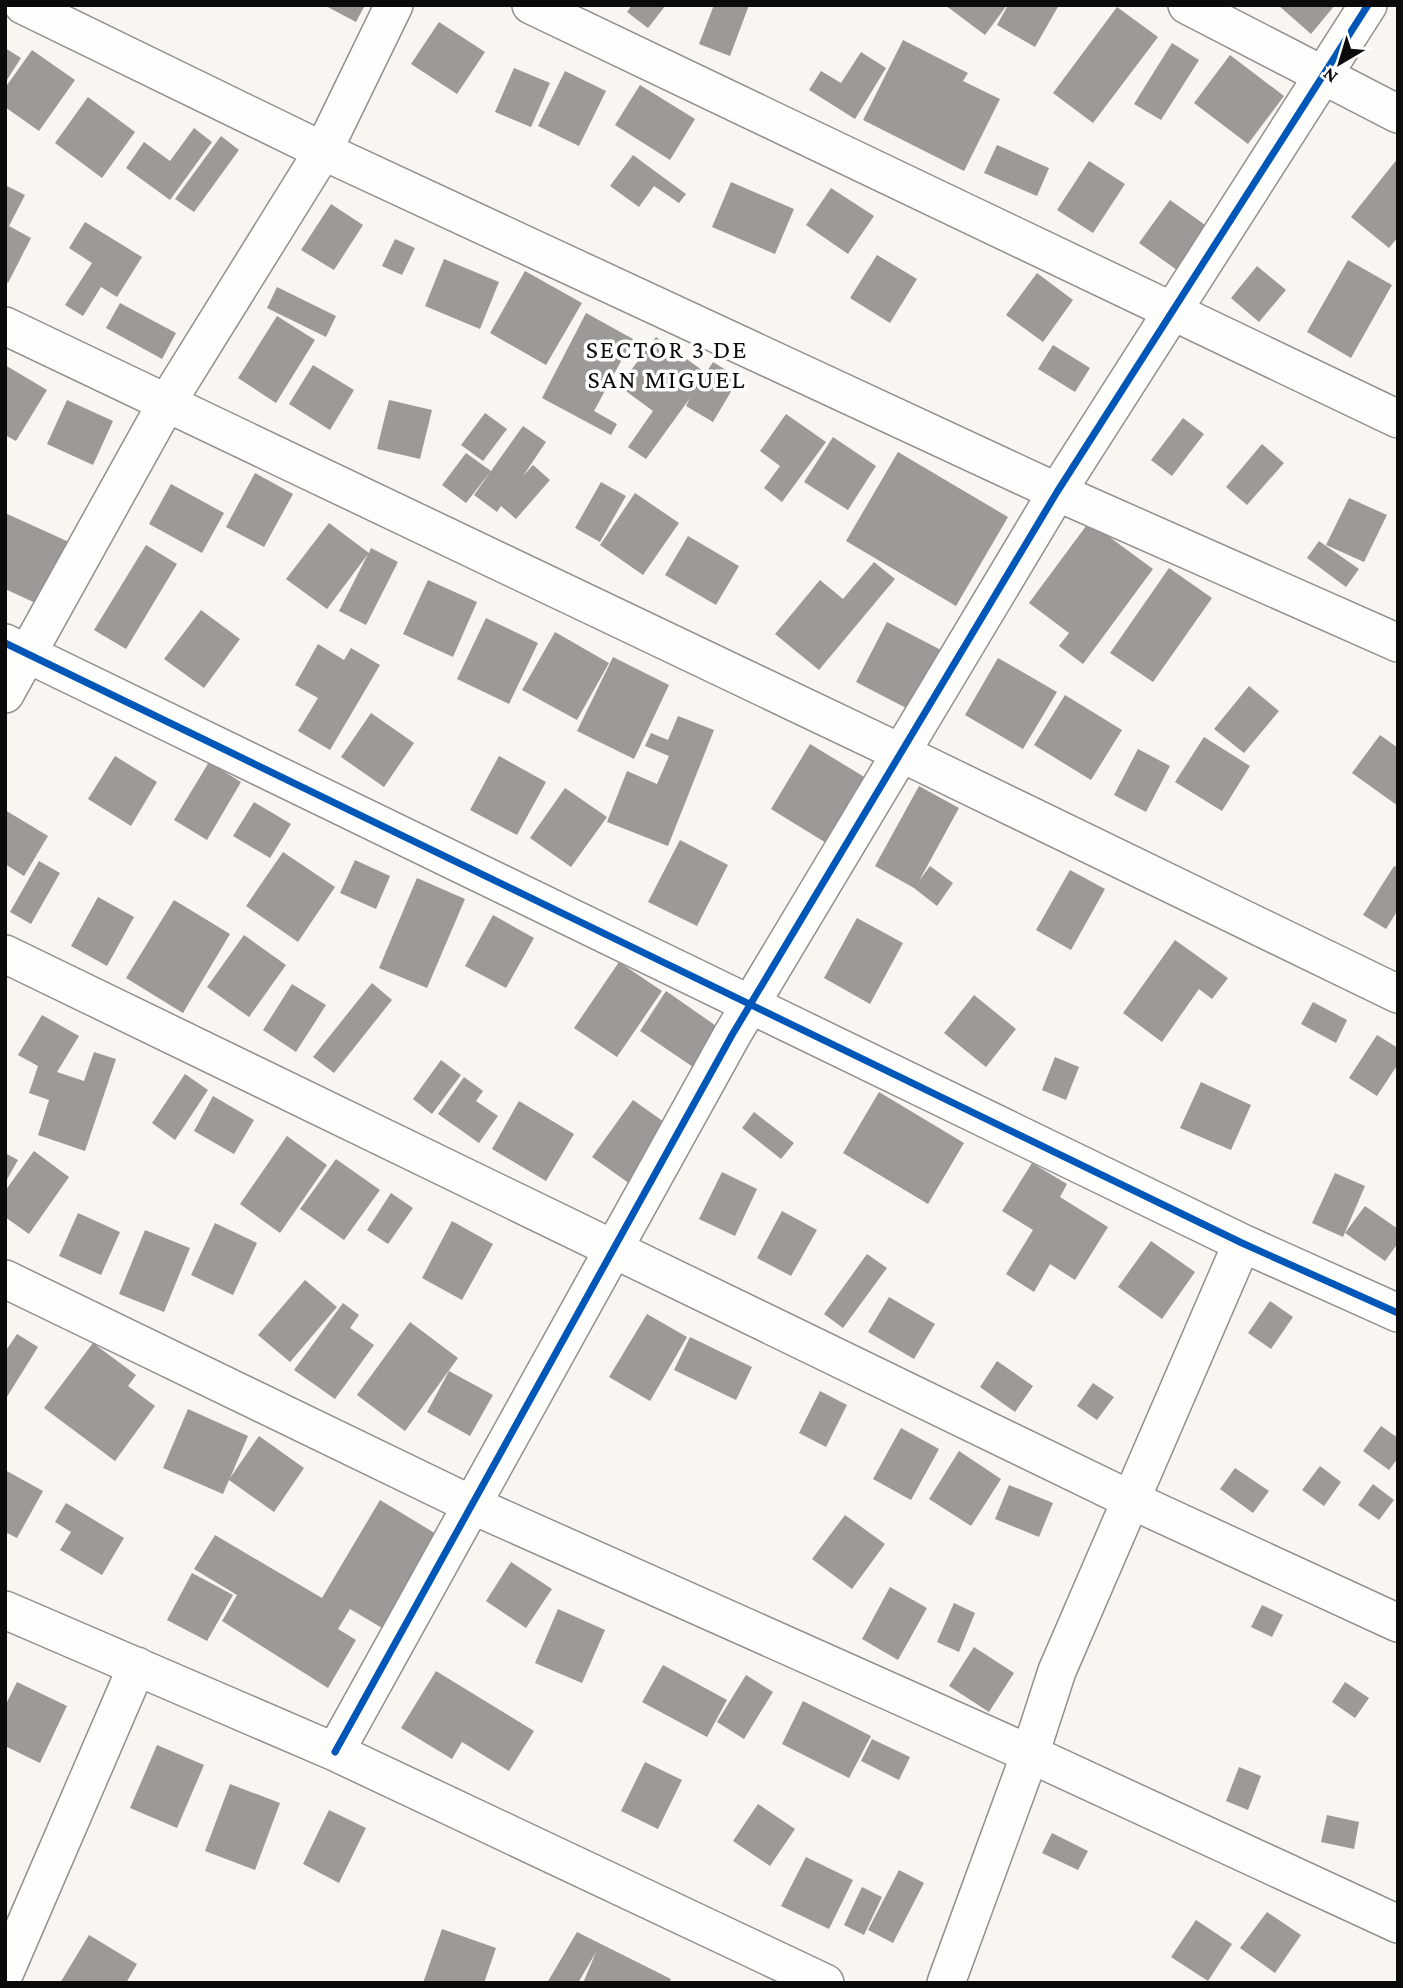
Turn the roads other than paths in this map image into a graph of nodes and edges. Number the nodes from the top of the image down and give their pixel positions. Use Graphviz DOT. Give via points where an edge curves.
graph roads {
  1 [pos="23,5"];
  2 [pos="394,5"];
  3 [pos="531,5"];
  4 [pos="1187,5"];
  5 [pos="1368,5"];
  6 [pos="1324,76"];
  7 [pos="1398,114"];
  8 [pos="323,151"];
  9 [pos="1173,311"];
  10 [pos="5,326"];
  11 [pos="166,404"];
  12 [pos="1398,419"];
  13 [pos="1057,492"];
  14 [pos="1398,643"];
  15 [pos="16,649"];
  16 [pos="5,694"];
  17 [pos="901,753"];
  18 [pos="5,954"];
  19 [pos="1398,994"];
  20 [pos="752,1004"];
  21 [pos="1241,1243"];
  22 [pos="614,1249"];
  23 [pos="5,1279"];
  24 [pos="1398,1313"];
  25 [pos="1131,1500"];
  26 [pos="472,1505"];
  27 [pos="5,1609"];
  28 [pos="1398,1623"];
  29 [pos="137,1666"];
  30 [pos="335,1752"];
  31 [pos="1030,1754"];
  32 [pos="1398,1924"];
  33 [pos="5,1972"];
  34 [pos="825,1983"];
  35 [pos="946,1983"];
  1 -- 8 [label="street"];
  2 -- 8 [label="street"];
  3 -- 9 [label="street"];
  4 -- 6 [label="street"];
  5 -- 6 [label="street"];
  6 -- 7 [label="street"];
  6 -- 9 [label="street"];
  8 -- 11 [label="street"];
  8 -- 13 [label="street"];
  9 -- 12 [label="street"];
  9 -- 13 [label="street"];
  10 -- 11 [label="street"];
  11 -- 15 [label="street"];
  11 -- 17 [label="street"];
  13 -- 14 [label="street"];
  13 -- 17 [label="street"];
  15 -- 16 [label="street"];
  15 -- 20 [label="street"];
  17 -- 19 [label="street"];
  17 -- 20 [label="street"];
  18 -- 22 [label="street"];
  20 -- 21 [label="street"];
  20 -- 22 [label="street"];
  21 -- 24 [label="street"];
  21 -- 25 [label="street"];
  22 -- 25 [label="street"];
  22 -- 26 [label="street"];
  23 -- 26 [label="street"];
  25 -- 28 [label="street"];
  25 -- 31 [label="street" via="1057,1671"];
  26 -- 30 [label="street"];
  26 -- 31 [label="street"];
  27 -- 29 [label="street"];
  29 -- 30 [label="street"];
  29 -- 33 [label="street"];
  30 -- 34 [label="street"];
  31 -- 32 [label="street"];
  31 -- 35 [label="street"];
}
